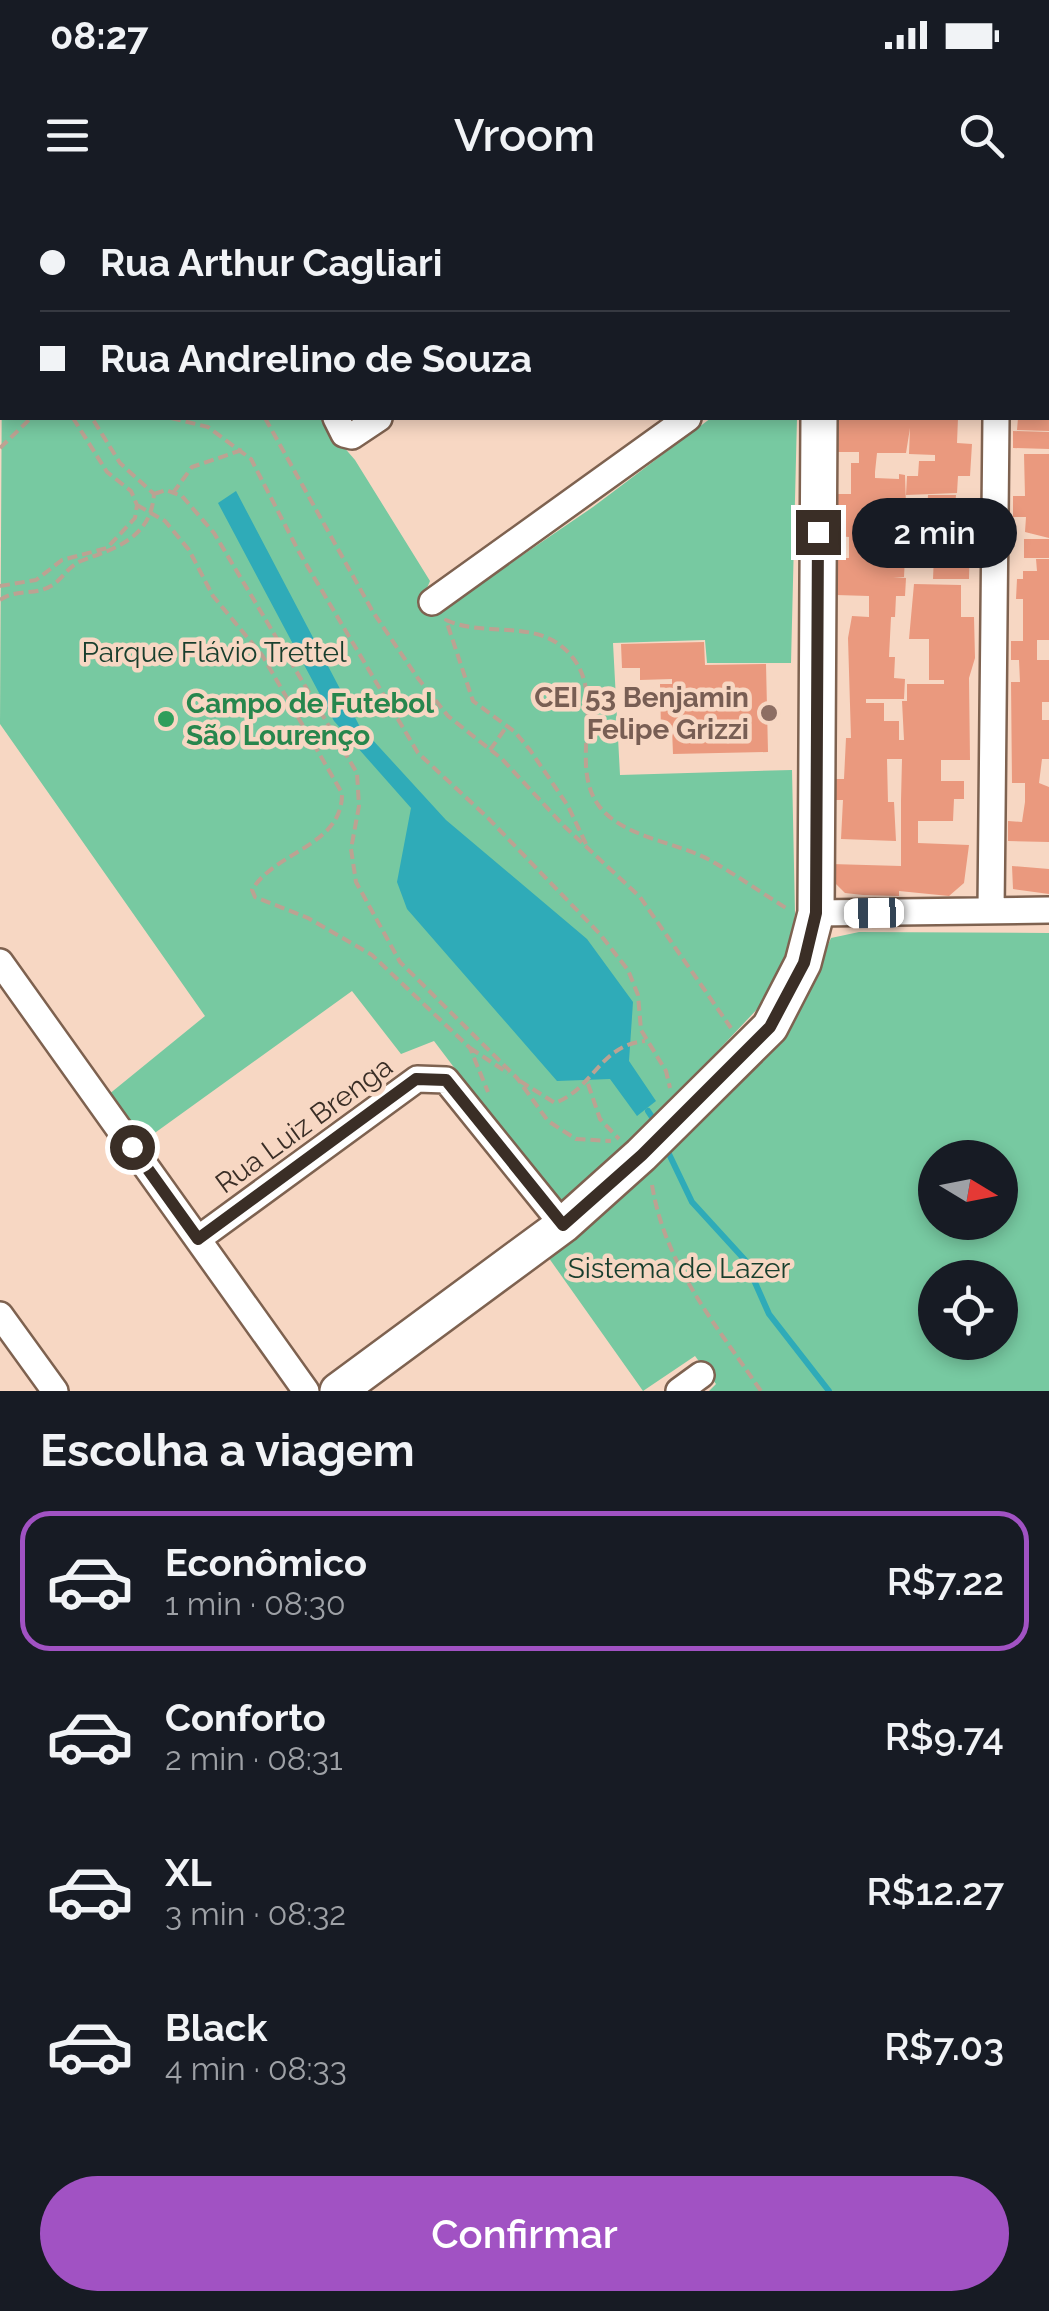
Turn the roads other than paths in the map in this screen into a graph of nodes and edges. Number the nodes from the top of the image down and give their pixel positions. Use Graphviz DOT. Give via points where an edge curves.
graph roads {
  1 [pos="337,420"];
  2 [pos="375,420"];
  3 [pos="685,420"];
  4 [pos="818,420"];
  5 [pos="996,420"];
  6 [pos="432,602"];
  7 [pos="1049,910"];
  8 [pos="992,911"];
  9 [pos="806,914"];
  10 [pos="0,962"];
  11 [pos="563,1225"];
  12 [pos="198,1239"];
  13 [pos="0,1315"];
  14 [pos="702,1375"];
  15 [pos="55,1391"];
  16 [pos="306,1391"];
  17 [pos="338,1391"];
  18 [pos="679,1391"];
  1 -- 2 [label="street" via="352,436"];
  3 -- 6 [label="street"];
  4 -- 9 [label="street"];
  5 -- 8 [label="street"];
  7 -- 8 [label="street"];
  8 -- 9 [label="street"];
  9 -- 11 [label="street" via="804,963 770,1027 679,1117 631,1148"];
  10 -- 12 [label="street"];
  11 -- 12 [label="street, Rua Luiz Brenga" via="446,1080 433,1076 416,1079"];
  11 -- 17 [label="street"];
  12 -- 16 [label="street"];
  13 -- 15 [label="street"];
  14 -- 18 [label="street"];
}
